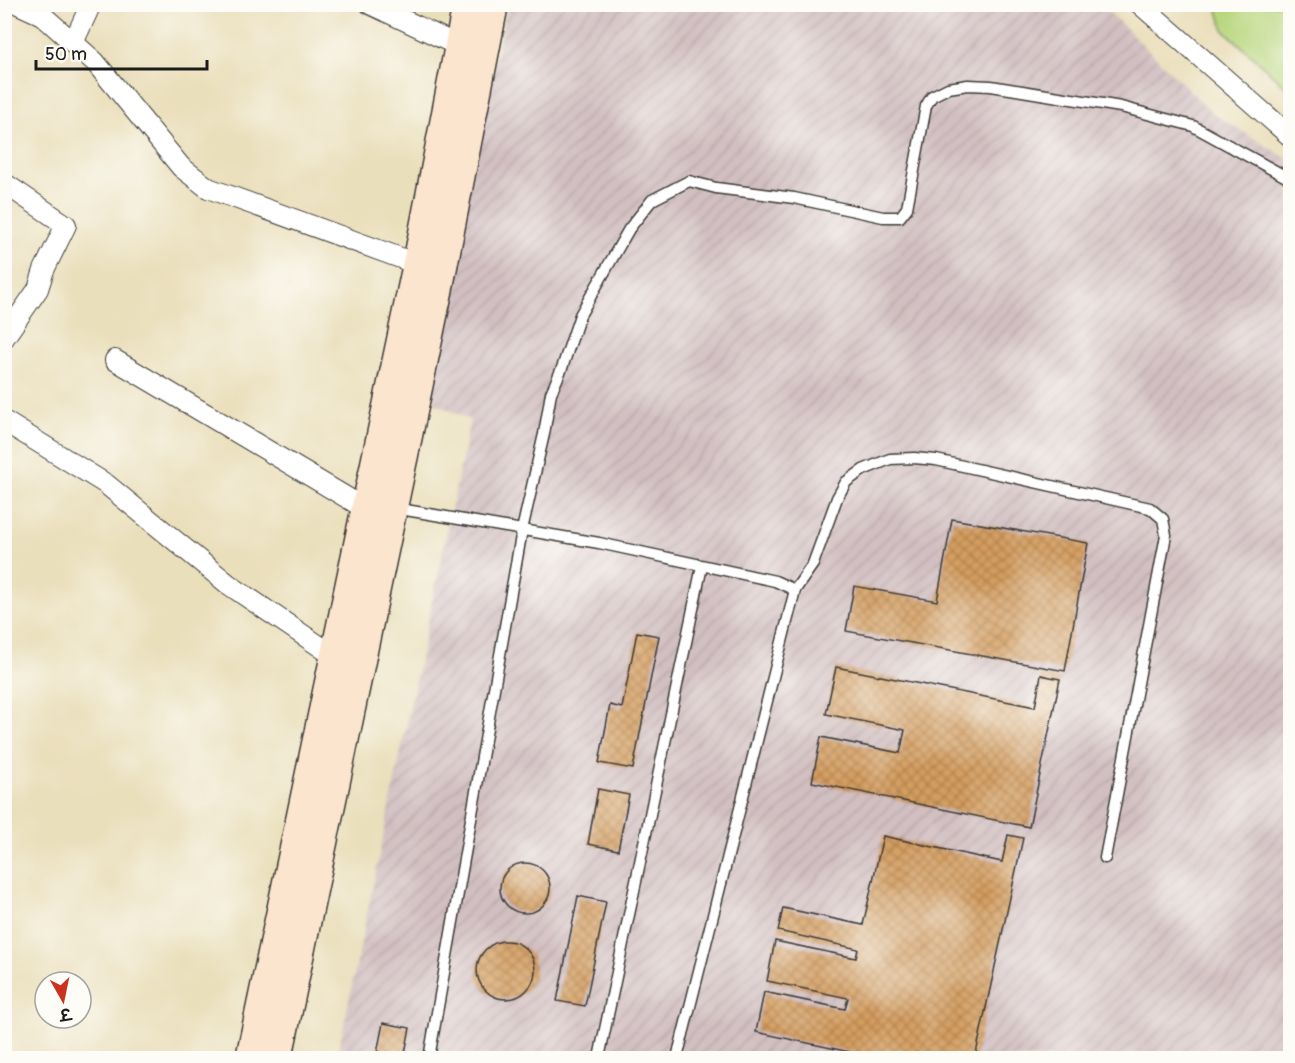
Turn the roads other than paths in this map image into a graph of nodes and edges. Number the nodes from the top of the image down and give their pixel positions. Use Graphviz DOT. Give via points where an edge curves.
graph roads {
  1 [pos="18,4"];
  2 [pos="92,4"];
  3 [pos="370,4"];
  4 [pos="467,4"];
  5 [pos="494,4"];
  6 [pos="1140,4"];
  7 [pos="73,43"];
  8 [pos="459,46"];
  9 [pos="1290,136"];
  10 [pos="1290,179"];
  11 [pos="4,183"];
  12 [pos="417,264"];
  13 [pos="4,338"];
  14 [pos="115,360"];
  15 [pos="4,421"];
  16 [pos="380,508"];
  17 [pos="522,530"];
  18 [pos="702,566"];
  19 [pos="795,590"];
  20 [pos="334,656"];
  21 [pos="1105,858"];
  22 [pos="250,1059"];
  23 [pos="278,1059"];
  24 [pos="429,1059"];
  25 [pos="599,1059"];
  26 [pos="677,1059"];
  1 -- 7 [label="street" via="42,15"];
  2 -- 7 [label="street"];
  3 -- 8 [label="street"];
  4 -- 8 [label="main road"];
  5 -- 16 [label="main road" via="438,292"];
  6 -- 9 [label="street"];
  7 -- 12 [label="street" via="95,62 181,167 208,188"];
  8 -- 12 [label="main road"];
  10 -- 17 [label="lane" via="1193,126 1121,106 968,85 932,96 926,106 907,208 900,217 689,181 652,200 629,229 580,315 551,393"];
  11 -- 13 [label="street" via="66,225 38,289"];
  12 -- 16 [label="main road"];
  14 -- 16 [label="street"];
  15 -- 20 [label="street" via="106,484 228,584"];
  16 -- 17 [label="lane"];
  16 -- 20 [label="main road"];
  16 -- 23 [label="main road" via="359,666"];
  17 -- 18 [label="lane"];
  17 -- 24 [label="lane"];
  18 -- 19 [label="lane" via="775,581"];
  18 -- 25 [label="lane"];
  19 -- 21 [label="lane" via="813,564 846,482 890,459 936,460 1150,508 1163,519 1166,535"];
  19 -- 26 [label="lane"];
  20 -- 22 [label="main road"];
}
